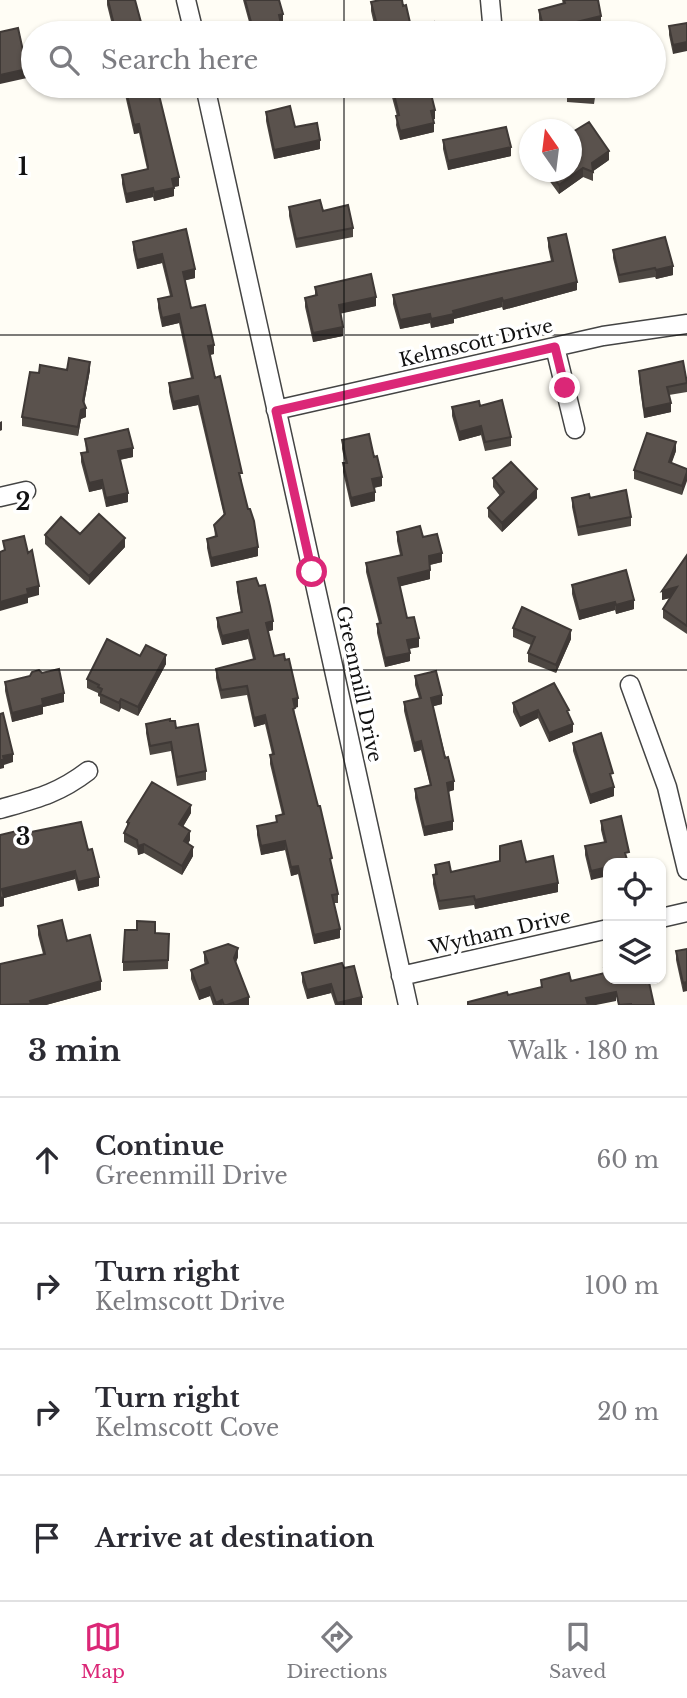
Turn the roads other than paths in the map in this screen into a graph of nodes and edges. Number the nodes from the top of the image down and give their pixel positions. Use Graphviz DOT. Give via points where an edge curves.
graph roads {
  1 [pos="186,0"];
  2 [pos="490,0"];
  3 [pos="191,21"];
  4 [pos="492,21"];
  5 [pos="208,98"];
  6 [pos="687,324"];
  7 [pos="555,347"];
  8 [pos="276,411"];
  9 [pos="575,429"];
  10 [pos="26,491"];
  11 [pos="0,497"];
  12 [pos="630,685"];
  13 [pos="88,771"];
  14 [pos="0,809"];
  15 [pos="687,870"];
  16 [pos="687,912"];
  17 [pos="666,917"];
  18 [pos="603,930"];
  19 [pos="401,976"];
  20 [pos="408,1005"];
  1 -- 3 [label="street"];
  2 -- 4 [label="street"];
  5 -- 8 [label="street, Greenmill Drive"];
  6 -- 7 [label="street, Kelmscott Drive"];
  7 -- 8 [label="street, Kelmscott Drive"];
  7 -- 9 [label="street"];
  8 -- 19 [label="street, Greenmill Drive"];
  10 -- 11 [label="street"];
  12 -- 15 [label="street" via="667,787"];
  13 -- 14 [label="street" via="51,794"];
  16 -- 17 [label="street"];
  18 -- 19 [label="street, Wytham Drive"];
  19 -- 20 [label="street, Greenmill Drive"];
}
